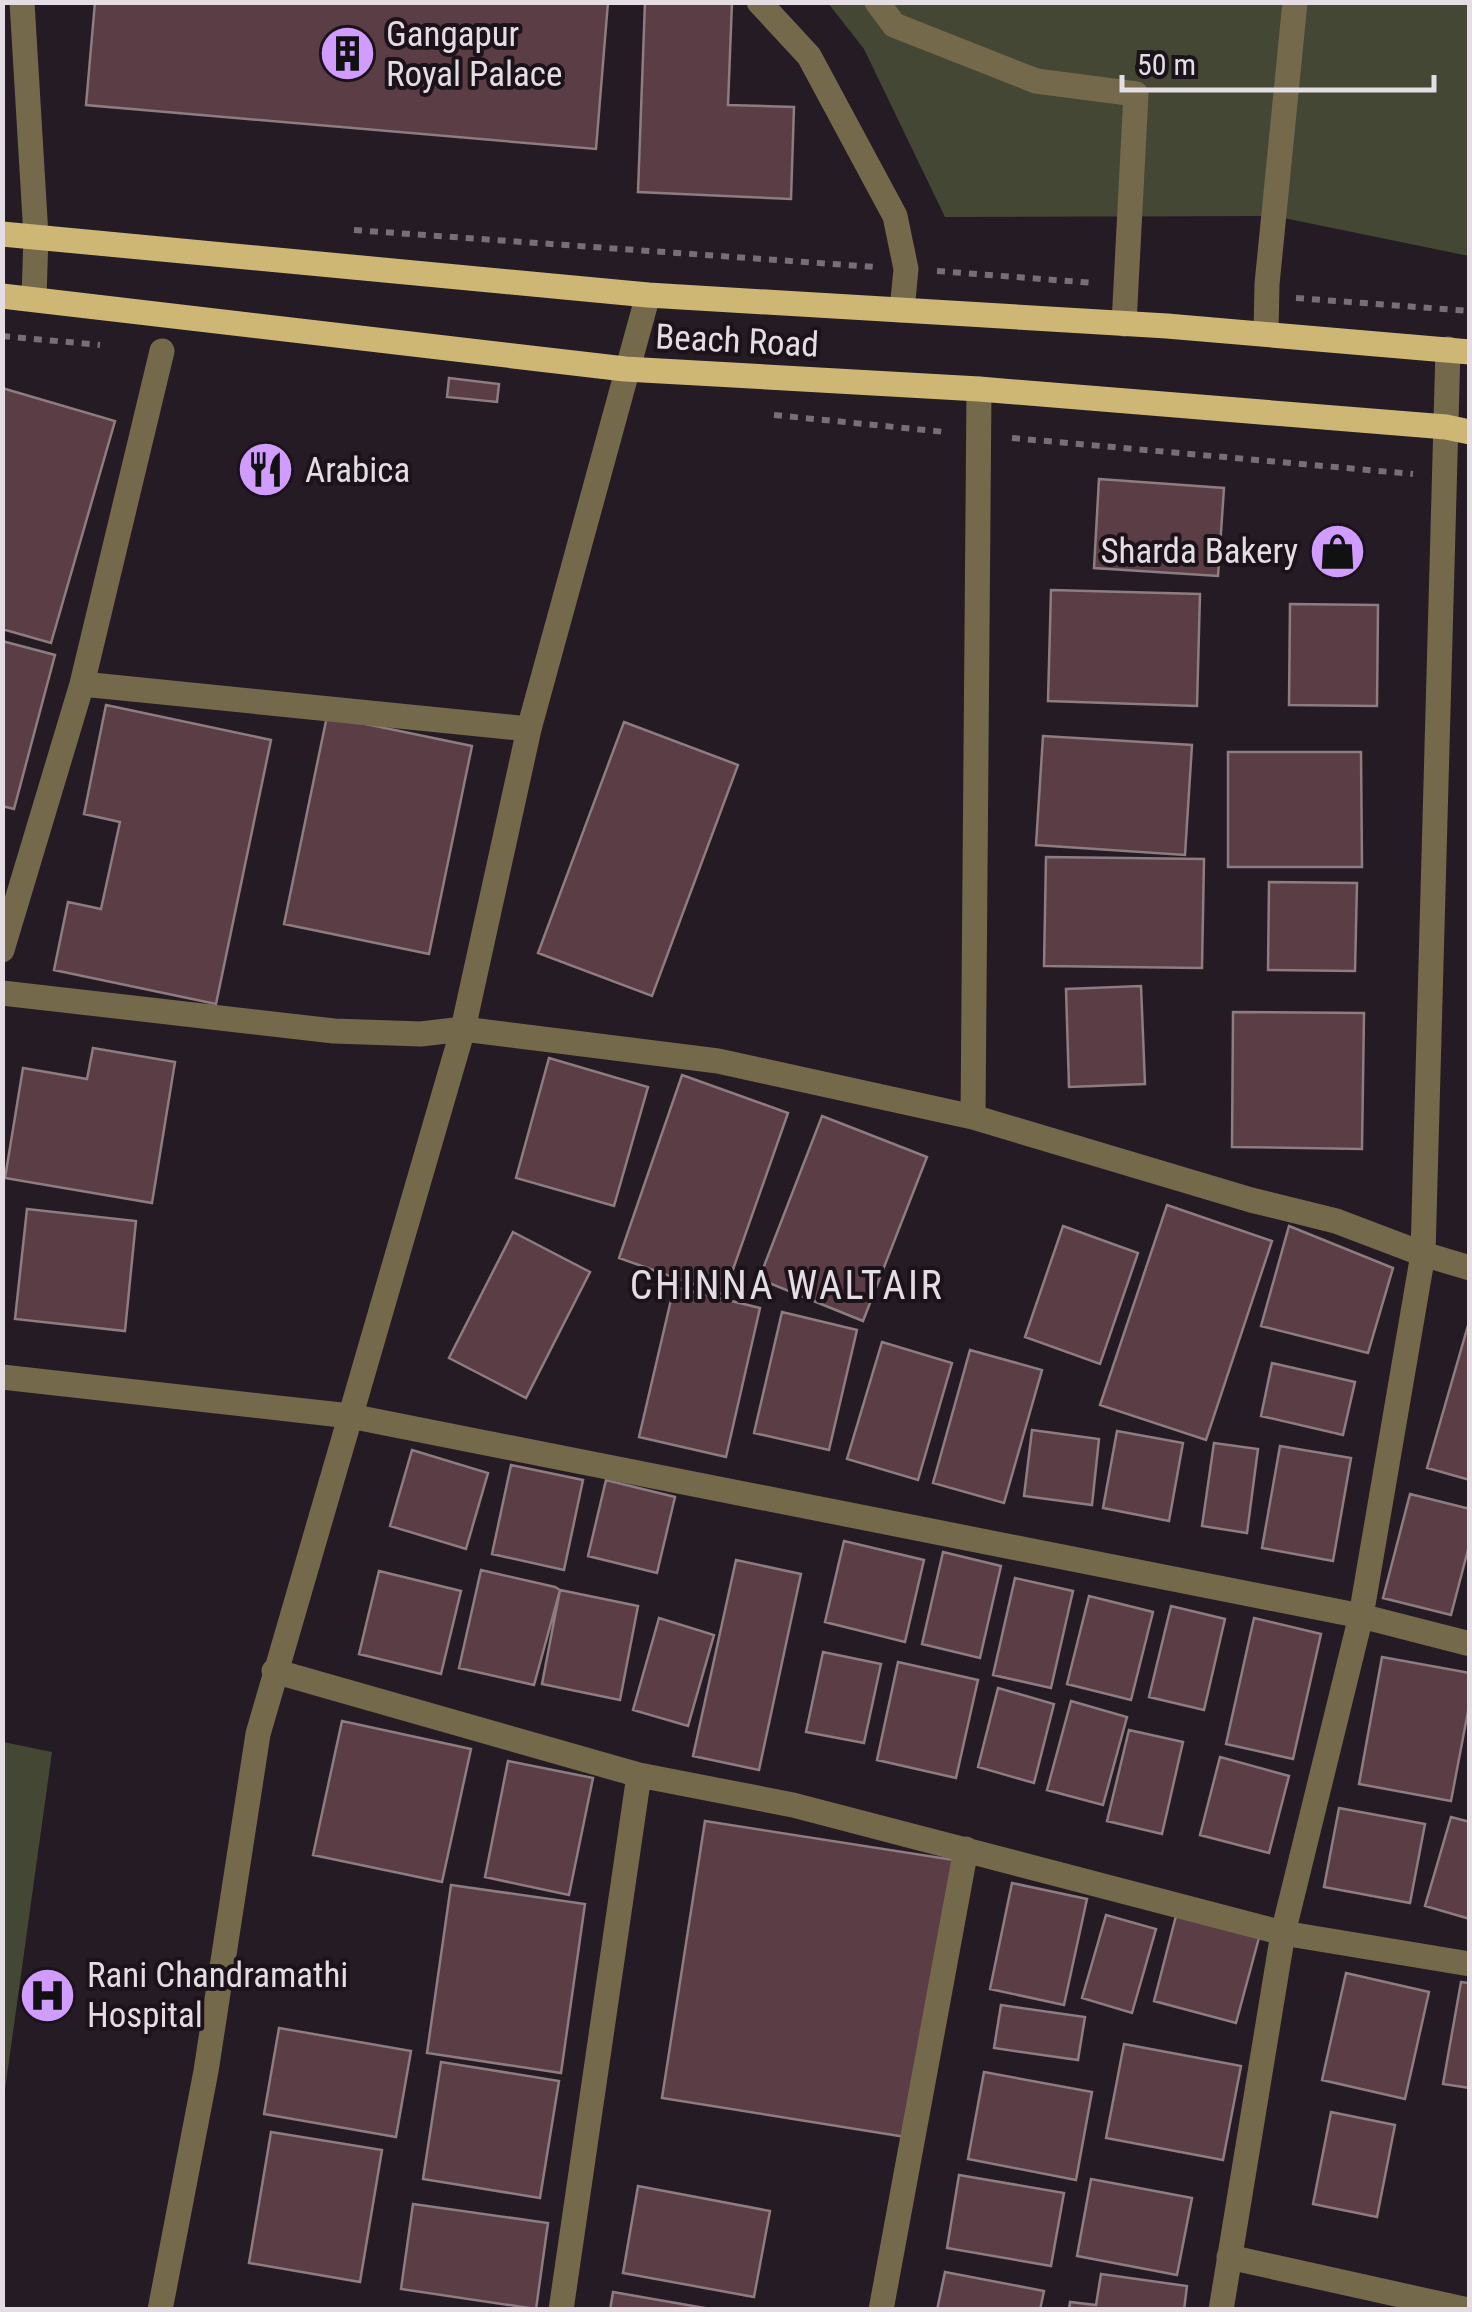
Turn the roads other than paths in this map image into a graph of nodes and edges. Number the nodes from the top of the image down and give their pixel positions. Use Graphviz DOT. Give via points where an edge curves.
graph roads {
  1 [pos="22,2"];
  2 [pos="759,2"];
  3 [pos="877,2"];
  4 [pos="1294,2"];
  5 [pos="2,234"];
  6 [pos="36,236"];
  7 [pos="648,295"];
  8 [pos="2,296"];
  9 [pos="34,298"];
  10 [pos="902,310"];
  11 [pos="1124,324"];
  12 [pos="1266,334"];
  13 [pos="162,351"];
  14 [pos="1459,351"];
  15 [pos="625,370"];
  16 [pos="978,389"];
  17 [pos="1458,429"];
  18 [pos="82,684"];
  19 [pos="529,729"];
  20 [pos="2,950"];
  21 [pos="2,993"];
  22 [pos="463,1029"];
  23 [pos="973,1117"];
  24 [pos="1423,1254"];
  25 [pos="1470,1268"];
  26 [pos="2,1377"];
  27 [pos="350,1416"];
  28 [pos="1362,1616"];
  29 [pos="1470,1644"];
  30 [pos="274,1671"];
  31 [pos="639,1775"];
  32 [pos="966,1849"];
  33 [pos="1283,1933"];
  34 [pos="1470,1964"];
  35 [pos="1230,2257"];
  36 [pos="160,2310"];
  37 [pos="561,2310"];
  38 [pos="882,2310"];
  39 [pos="1221,2310"];
  40 [pos="1468,2310"];
  1 -- 6 [label="street"];
  2 -- 10 [label="street" via="810,56 895,216 906,269"];
  3 -- 11 [label="street" via="894,24 1036,81 1136,94"];
  4 -- 12 [label="street"];
  5 -- 6 [label="main road, Beach Road"];
  6 -- 7 [label="main road, Beach Road"];
  6 -- 9 [label="street"];
  7 -- 10 [label="main road, Beach Road"];
  7 -- 15 [label="street"];
  8 -- 9 [label="main road, Beach Road"];
  9 -- 15 [label="main road, Beach Road"];
  10 -- 11 [label="main road, Beach Road"];
  11 -- 12 [label="main road, Beach Road"];
  12 -- 14 [label="main road, Beach Road"];
  13 -- 18 [label="street"];
  14 -- 17 [label="street"];
  15 -- 16 [label="main road, Beach Road"];
  15 -- 19 [label="street"];
  16 -- 17 [label="main road, Beach Road"];
  16 -- 23 [label="street"];
  17 -- 24 [label="street"];
  18 -- 19 [label="street"];
  18 -- 20 [label="street"];
  19 -- 22 [label="street"];
  21 -- 22 [label="street" via="334,1031"];
  22 -- 23 [label="street" via="718,1061"];
  22 -- 27 [label="street"];
  23 -- 24 [label="street" via="1336,1220"];
  24 -- 25 [label="street"];
  24 -- 28 [label="street"];
  26 -- 27 [label="street"];
  27 -- 28 [label="street"];
  27 -- 30 [label="street"];
  28 -- 29 [label="street"];
  28 -- 33 [label="street"];
  30 -- 31 [label="street"];
  30 -- 36 [label="street"];
  31 -- 32 [label="street"];
  31 -- 37 [label="street"];
  32 -- 33 [label="street"];
  32 -- 38 [label="street"];
  33 -- 34 [label="street"];
  33 -- 35 [label="street"];
  35 -- 39 [label="street"];
  35 -- 40 [label="street"];
}
